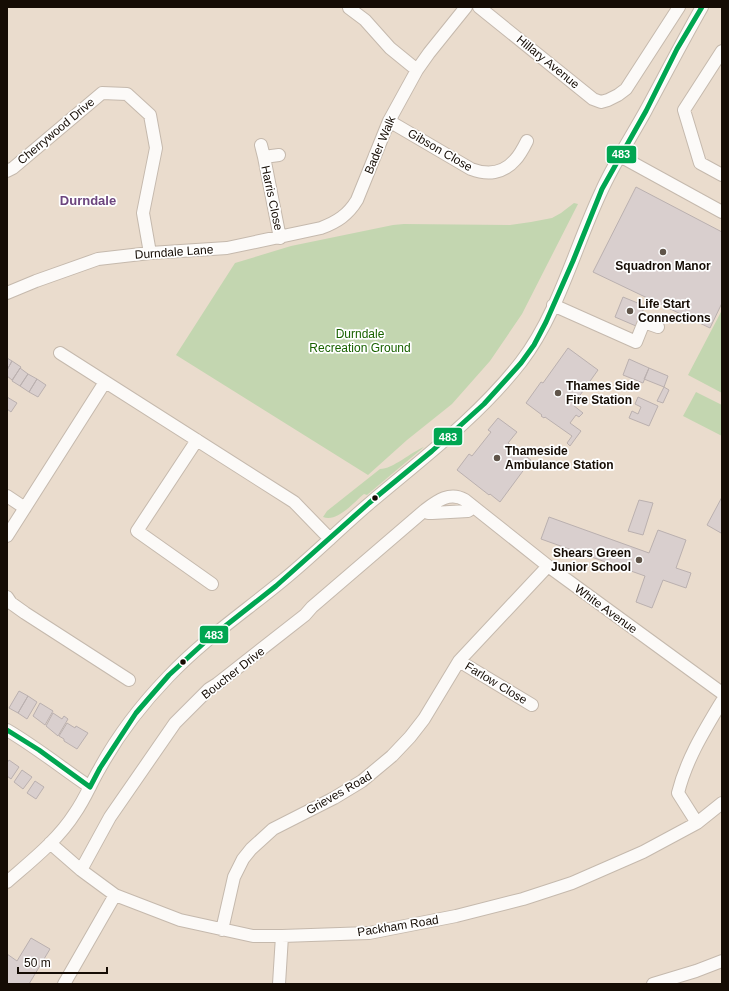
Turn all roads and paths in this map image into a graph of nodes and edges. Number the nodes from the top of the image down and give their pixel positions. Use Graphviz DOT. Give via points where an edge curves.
graph roads {
  1 [pos="466,7"];
  2 [pos="480,7"];
  3 [pos="679,7"];
  4 [pos="702,7"];
  5 [pos="349,8"];
  6 [pos="658,39"];
  7 [pos="678,49"];
  8 [pos="722,50"];
  9 [pos="417,70"];
  10 [pos="389,121"];
  11 [pos="527,141"];
  12 [pos="261,145"];
  13 [pos="279,155"];
  14 [pos="620,156"];
  15 [pos="264,157"];
  16 [pos="7,171"];
  17 [pos="722,175"];
  18 [pos="722,212"];
  19 [pos="343,218"];
  20 [pos="280,238"];
  21 [pos="150,253"];
  22 [pos="7,293"];
  23 [pos="553,305"];
  24 [pos="658,327"];
  25 [pos="60,353"];
  26 [pos="105,382"];
  27 [pos="197,440"];
  28 [pos="7,496"];
  29 [pos="474,507"];
  30 [pos="25,508"];
  31 [pos="7,536"];
  32 [pos="330,539"];
  33 [pos="548,566"];
  34 [pos="212,584"];
  35 [pos="7,597"];
  36 [pos="460,661"];
  37 [pos="130,680"];
  38 [pos="722,693"];
  39 [pos="722,701"];
  40 [pos="532,705"];
  41 [pos="7,730"];
  42 [pos="90,787"];
  43 [pos="722,802"];
  44 [pos="697,822"];
  45 [pos="50,842"];
  46 [pos="81,870"];
  47 [pos="7,882"];
  48 [pos="116,895"];
  49 [pos="222,930"];
  50 [pos="282,936"];
  51 [pos="722,961"];
  52 [pos="64,984"];
  53 [pos="279,984"];
  54 [pos="654,984"];
  1 -- 9 [label="street, Bader Walk"];
  2 -- 6 [label="street, Hillary Avenue" via="596,100 604,101 620,94 628,86"];
  3 -- 6 [label="street"];
  4 -- 7 [label="street"];
  5 -- 9 [label="street"];
  6 -- 7 [label="street"];
  7 -- 14 [label="street"];
  8 -- 17 [label="street" via="684,110 700,162"];
  9 -- 10 [label="street, Bader Walk"];
  10 -- 11 [label="street, Gibson Close" via="482,173 506,168 516,160"];
  10 -- 19 [label="street, Bader Walk" via="357,200"];
  12 -- 15 [label="street, Harris Close"];
  13 -- 15 [label="street, Harris Close"];
  14 -- 18 [label="street"];
  14 -- 23 [label="street" via="602,189"];
  15 -- 20 [label="street, Harris Close"];
  16 -- 21 [label="street, Cherrywood Drive" via="102,93 127,94 150,116 156,148 143,213"];
  19 -- 20 [label="street, Durndale Lane" via="321,228"];
  20 -- 21 [label="street, Durndale Lane" via="227,248"];
  21 -- 22 [label="street, Durndale Lane" via="98,259"];
  23 -- 24 [label="street" via="636,342 644,322"];
  23 -- 32 [label="street" via="534,344 521,363 484,404"];
  25 -- 26 [label="street"];
  26 -- 27 [label="street"];
  26 -- 30 [label="street"];
  27 -- 32 [label="street" via="294,502"];
  27 -- 34 [label="street" via="137,531"];
  28 -- 30 [label="street"];
  29 -- 33 [label="street, White Avenue"];
  29 -- 46 [label="street, Boucher Drive" via="467,511 428,513 425,510 312,607 305,616 209,689 175,723 110,817"];
  30 -- 31 [label="street"];
  32 -- 42 [label="street" via="169,675 121,735"];
  33 -- 36 [label="street, Grieves Road"];
  33 -- 38 [label="street, White Avenue"];
  35 -- 37 [label="street" via="25,613"];
  36 -- 40 [label="street, Farlow Close"];
  36 -- 49 [label="street, Grieves Road" via="419,726 370,776 273,829 251,849 234,877"];
  39 -- 44 [label="street" via="697,743 682,776 678,794"];
  41 -- 42 [label="street"];
  42 -- 45 [label="street" via="74,816"];
  43 -- 44 [label="street, Packham Road"];
  44 -- 50 [label="street, Packham Road" via="643,852 572,882 523,899 456,916 369,933"];
  45 -- 46 [label="street, Packham Road"];
  45 -- 47 [label="street"];
  46 -- 48 [label="street, Packham Road"];
  48 -- 49 [label="street, Packham Road" via="180,920"];
  48 -- 52 [label="street"];
  49 -- 50 [label="street, Packham Road" via="253,936"];
  50 -- 53 [label="street"];
  51 -- 54 [label="street"];
}
